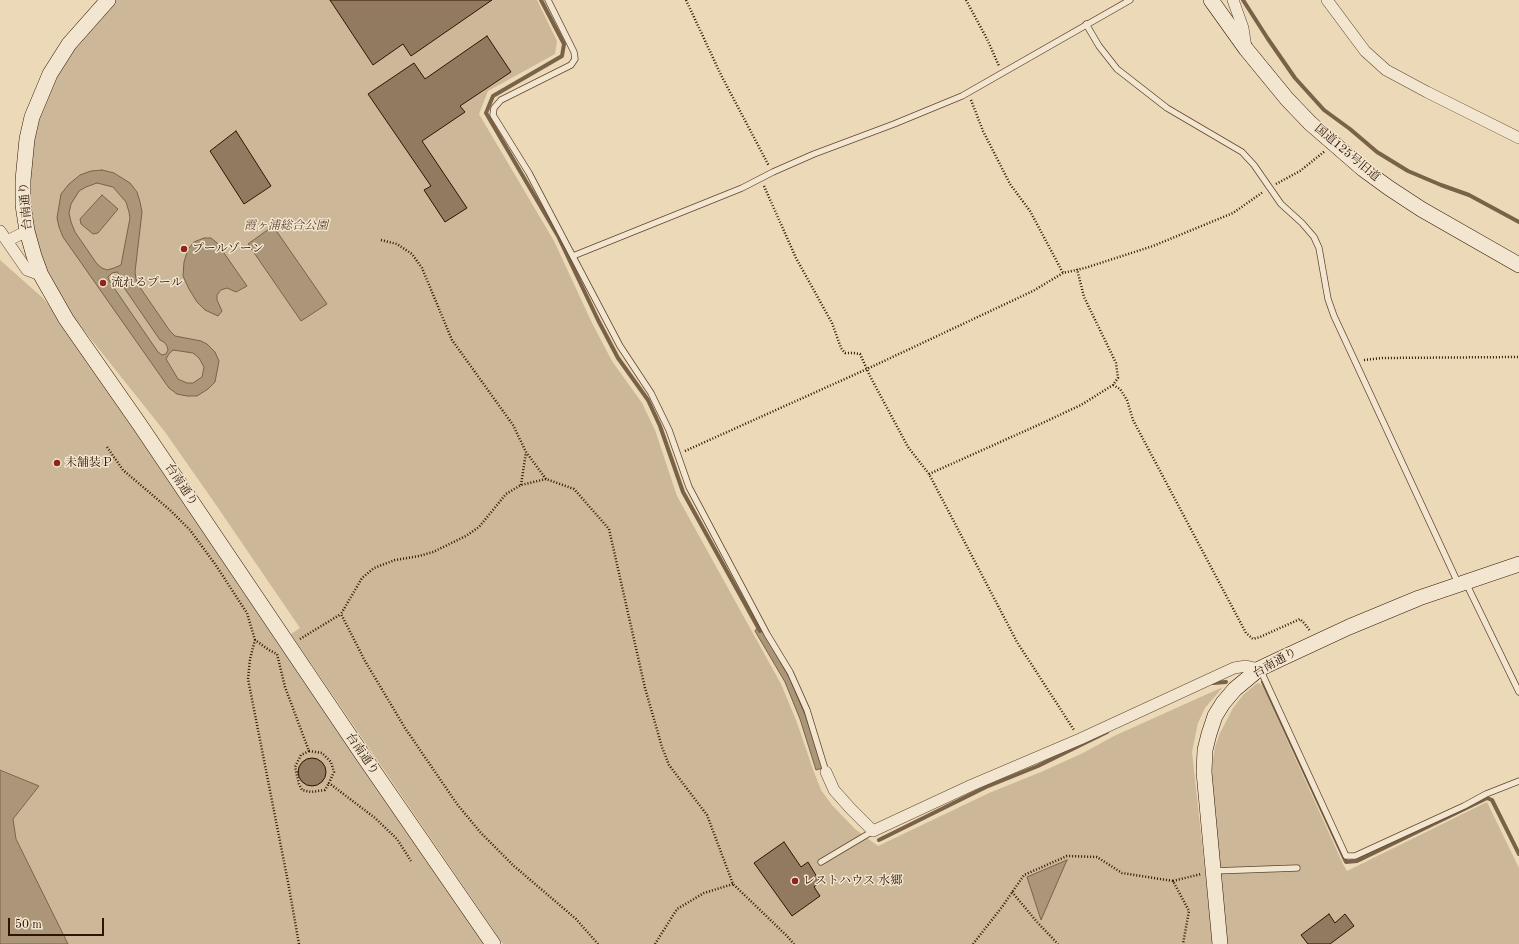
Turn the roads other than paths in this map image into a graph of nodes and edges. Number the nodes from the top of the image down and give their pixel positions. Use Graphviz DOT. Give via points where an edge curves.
graph roads {
  1 [pos="108,0"];
  2 [pos="548,0"];
  3 [pos="1130,0"];
  4 [pos="1211,0"];
  5 [pos="1233,0"];
  6 [pos="1327,0"];
  7 [pos="1086,24"];
  8 [pos="1246,49"];
  9 [pos="1519,138"];
  10 [pos="0,231"];
  11 [pos="27,231"];
  12 [pos="7,241"];
  13 [pos="573,256"];
  14 [pos="1519,265"];
  15 [pos="41,275"];
  16 [pos="1519,564"];
  17 [pos="1462,584"];
  18 [pos="1259,669"];
  19 [pos="1519,692"];
  20 [pos="826,772"];
  21 [pos="1519,781"];
  22 [pos="873,831"];
  23 [pos="821,862"];
  24 [pos="1297,868"];
  25 [pos="1213,872"];
  26 [pos="493,944"];
  27 [pos="1220,944"];
  1 -- 11 [label="street, 台南通り" via="69,44 50,74 32,116 23,180"];
  2 -- 13 [label="lane" via="574,52 575,59 571,65 501,100 494,108 493,115"];
  3 -- 7 [label="lane"];
  4 -- 8 [label="street, 国道125号旧道"];
  5 -- 8 [label="street" via="1243,28"];
  6 -- 9 [label="street" via="1365,51 1386,70"];
  7 -- 13 [label="lane" via="968,92 894,124 814,154 695,208"];
  7 -- 17 [label="lane" via="1117,69 1167,108 1242,152 1254,165 1280,204 1314,237 1319,248 1328,299 1334,316"];
  8 -- 14 [label="street, 国道125号旧道" via="1310,123 1363,168 1389,188"];
  10 -- 12 [label="street"];
  11 -- 12 [label="street"];
  11 -- 15 [label="street, 台南通り"];
  12 -- 15 [label="street" via="27,270"];
  13 -- 20 [label="lane" via="620,346 651,393 669,430 693,494 767,634 790,672 807,710"];
  15 -- 26 [label="street, 台南通り" via="66,319"];
  16 -- 17 [label="street, 台南通り"];
  17 -- 18 [label="street, 台南通り" via="1419,598"];
  17 -- 19 [label="lane"];
  18 -- 21 [label="lane" via="1346,856 1355,856"];
  18 -- 22 [label="street" via="1246,666 1234,668"];
  18 -- 25 [label="street, 台南通り" via="1223,703 1215,716 1205,750 1204,772"];
  20 -- 22 [label="street" via="834,790"];
  22 -- 23 [label="lane"];
  24 -- 25 [label="lane"];
  25 -- 27 [label="street, 台南通り"];
}
